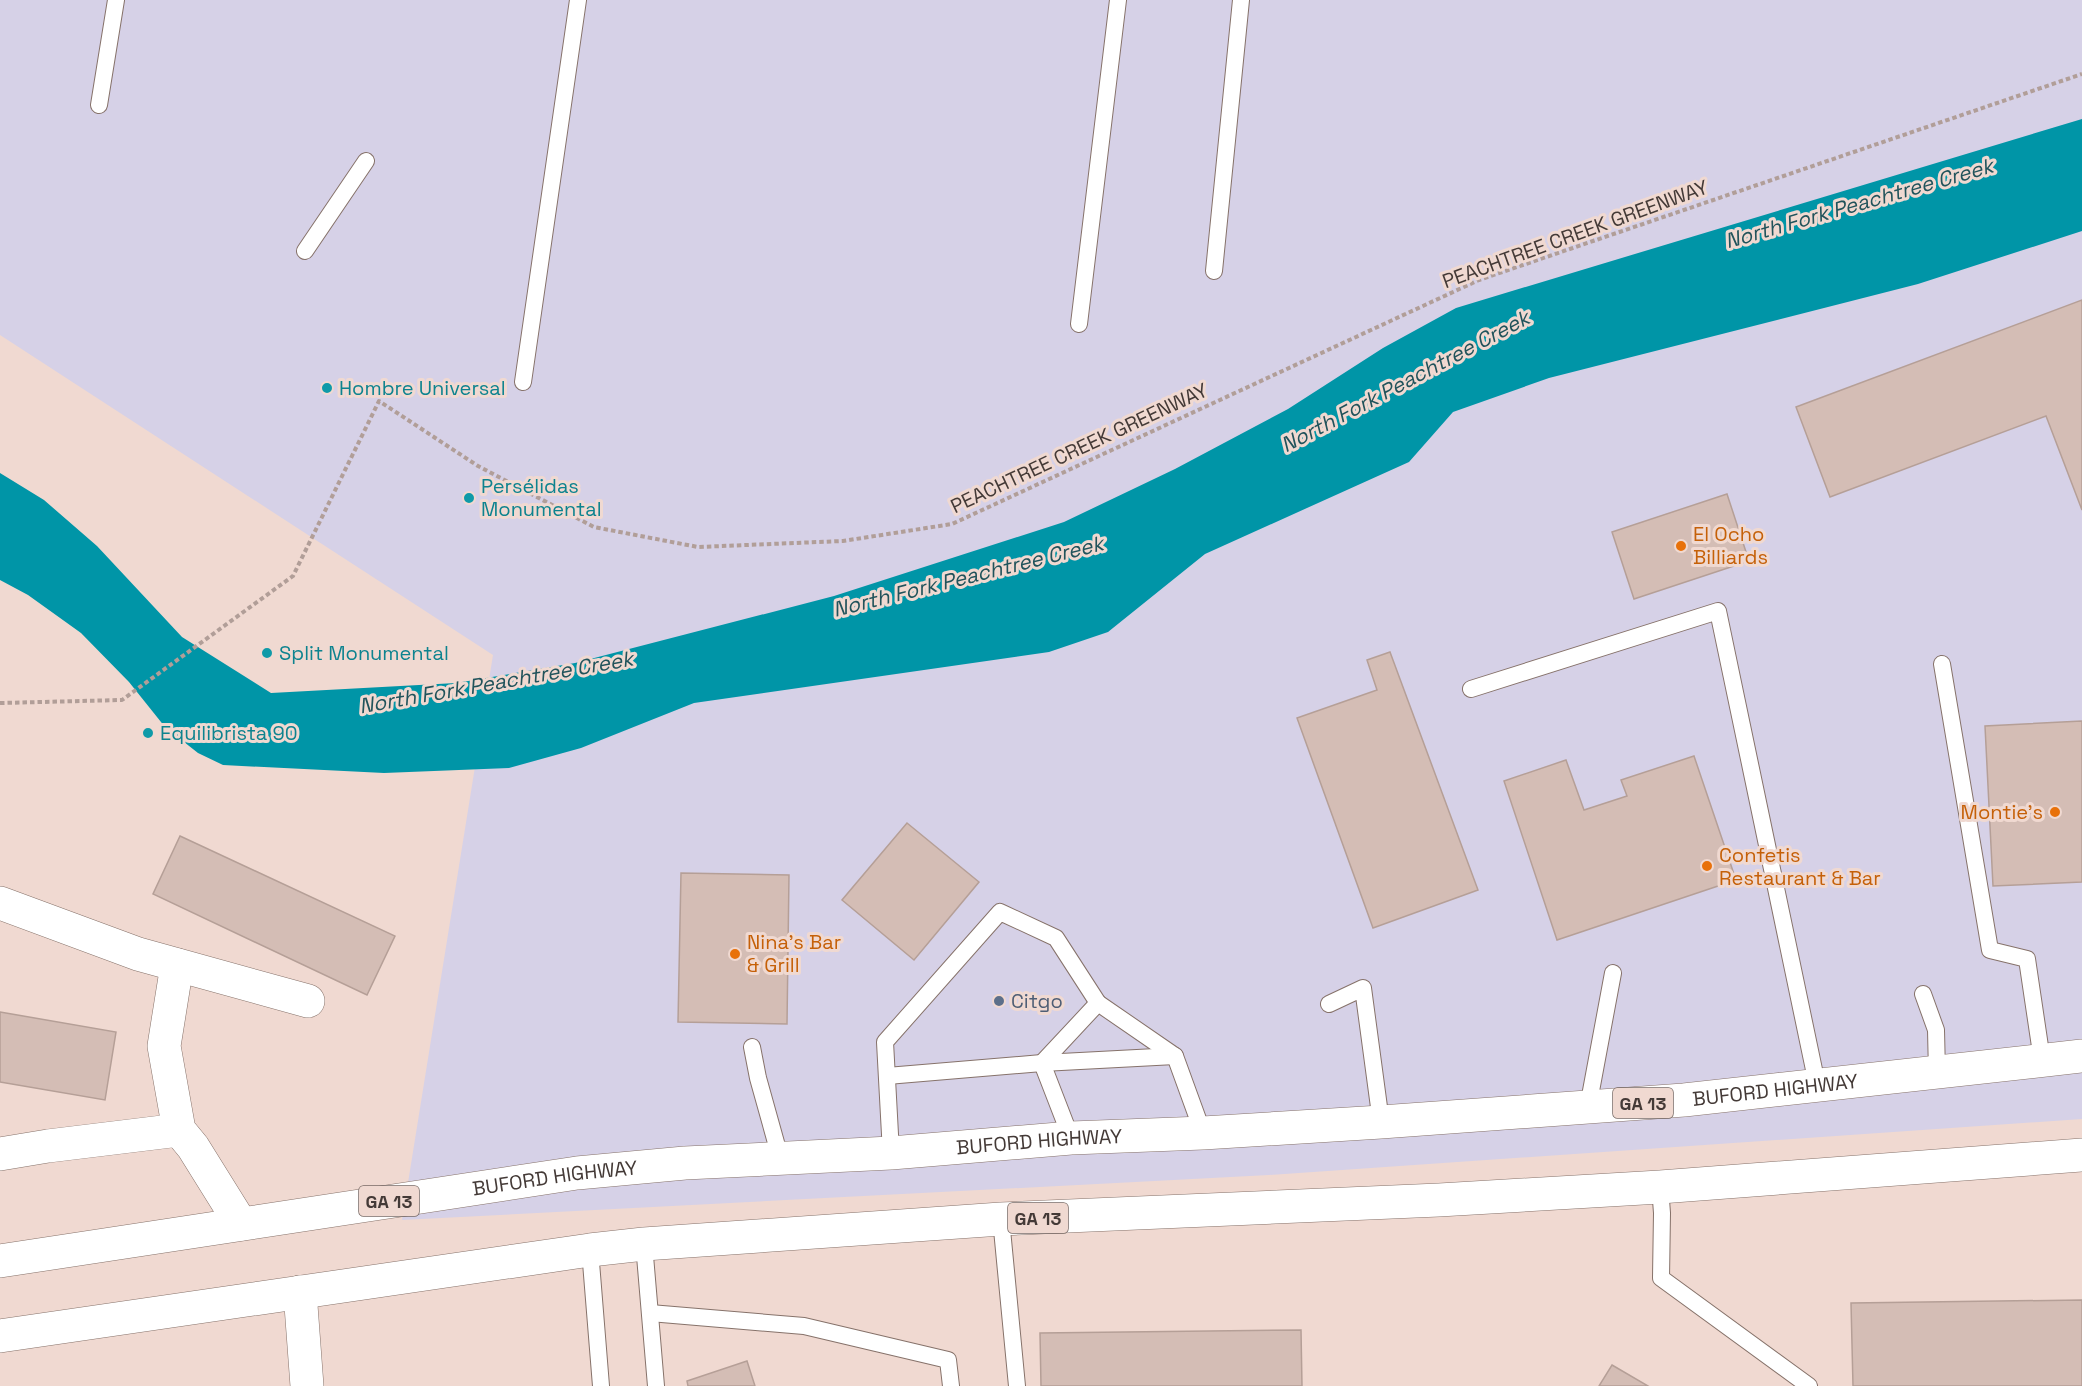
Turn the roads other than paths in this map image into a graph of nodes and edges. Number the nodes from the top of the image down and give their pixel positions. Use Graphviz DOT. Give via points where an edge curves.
graph roads {
  1 [pos="116,0"];
  2 [pos="578,0"];
  3 [pos="1118,0"];
  4 [pos="1241,0"];
  5 [pos="99,105"];
  6 [pos="366,161"];
  7 [pos="305,251"];
  8 [pos="1214,271"];
  9 [pos="1078,324"];
  10 [pos="523,382"];
  11 [pos="1942,664"];
  12 [pos="1471,688"];
  13 [pos="0,903"];
  14 [pos="177,965"];
  15 [pos="1613,973"];
  16 [pos="1923,994"];
  17 [pos="308,1001"];
  18 [pos="1098,1003"];
  19 [pos="1329,1004"];
  20 [pos="752,1047"];
  21 [pos="1175,1056"];
  22 [pos="2082,1056"];
  23 [pos="2042,1060"];
  24 [pos="1042,1063"];
  25 [pos="1937,1073"];
  26 [pos="887,1076"];
  27 [pos="1817,1084"];
  28 [pos="1588,1107"];
  29 [pos="1381,1122"];
  30 [pos="179,1130"];
  31 [pos="1203,1132"];
  32 [pos="1071,1138"];
  33 [pos="891,1153"];
  34 [pos="0,1154"];
  35 [pos="2082,1155"];
  36 [pos="780,1157"];
  37 [pos="1660,1187"];
  38 [pos="1001,1219"];
  39 [pos="241,1224"];
  40 [pos="644,1244"];
  41 [pos="590,1250"];
  42 [pos="0,1261"];
  43 [pos="300,1292"];
  44 [pos="650,1313"];
  45 [pos="0,1336"];
  46 [pos="307,1386"];
  47 [pos="602,1386"];
  48 [pos="656,1386"];
  49 [pos="951,1386"];
  50 [pos="1017,1386"];
  51 [pos="1809,1386"];
  1 -- 5 [label="lane"];
  2 -- 10 [label="lane"];
  3 -- 9 [label="lane"];
  4 -- 8 [label="lane"];
  6 -- 7 [label="lane"];
  11 -- 23 [label="lane" via="1990,950 2027,958"];
  12 -- 27 [label="lane" via="1718,611"];
  13 -- 14 [label="main road"];
  14 -- 17 [label="main road"];
  14 -- 30 [label="main road" via="164,1046"];
  15 -- 28 [label="lane"];
  16 -- 25 [label="lane" via="1936,1030"];
  18 -- 21 [label="lane"];
  18 -- 24 [label="lane"];
  18 -- 26 [label="lane" via="1056,938 1000,912 885,1042"];
  19 -- 29 [label="lane" via="1363,988"];
  20 -- 36 [label="lane"];
  21 -- 24 [label="lane"];
  21 -- 31 [label="lane"];
  22 -- 23 [label="main road, BUFORD HIGHWAY / GA 13"];
  23 -- 25 [label="main road, BUFORD HIGHWAY / GA 13"];
  24 -- 26 [label="lane"];
  24 -- 32 [label="lane"];
  25 -- 27 [label="main road, BUFORD HIGHWAY / GA 13"];
  26 -- 33 [label="lane"];
  27 -- 28 [label="main road, BUFORD HIGHWAY / GA 13"];
  28 -- 29 [label="main road, BUFORD HIGHWAY / GA 13"];
  29 -- 31 [label="main road, BUFORD HIGHWAY / GA 13"];
  30 -- 34 [label="main road"];
  30 -- 39 [label="main road"];
  31 -- 32 [label="main road, BUFORD HIGHWAY / GA 13"];
  32 -- 33 [label="main road, BUFORD HIGHWAY / GA 13"];
  33 -- 36 [label="main road, BUFORD HIGHWAY / GA 13"];
  35 -- 37 [label="main road, GA 13"];
  36 -- 39 [label="main road, BUFORD HIGHWAY / GA 13" via="577,1173"];
  37 -- 38 [label="main road, GA 13"];
  37 -- 51 [label="lane" via="1661,1278"];
  38 -- 40 [label="main road, GA 13"];
  38 -- 50 [label="lane"];
  39 -- 42 [label="main road, BUFORD HIGHWAY / GA 13"];
  40 -- 41 [label="main road, GA 13"];
  40 -- 44 [label="lane"];
  41 -- 43 [label="main road, GA 13"];
  41 -- 47 [label="lane"];
  43 -- 45 [label="main road, GA 13"];
  43 -- 46 [label="main road"];
  44 -- 48 [label="lane"];
  44 -- 49 [label="lane" via="804,1326 948,1360"];
}
